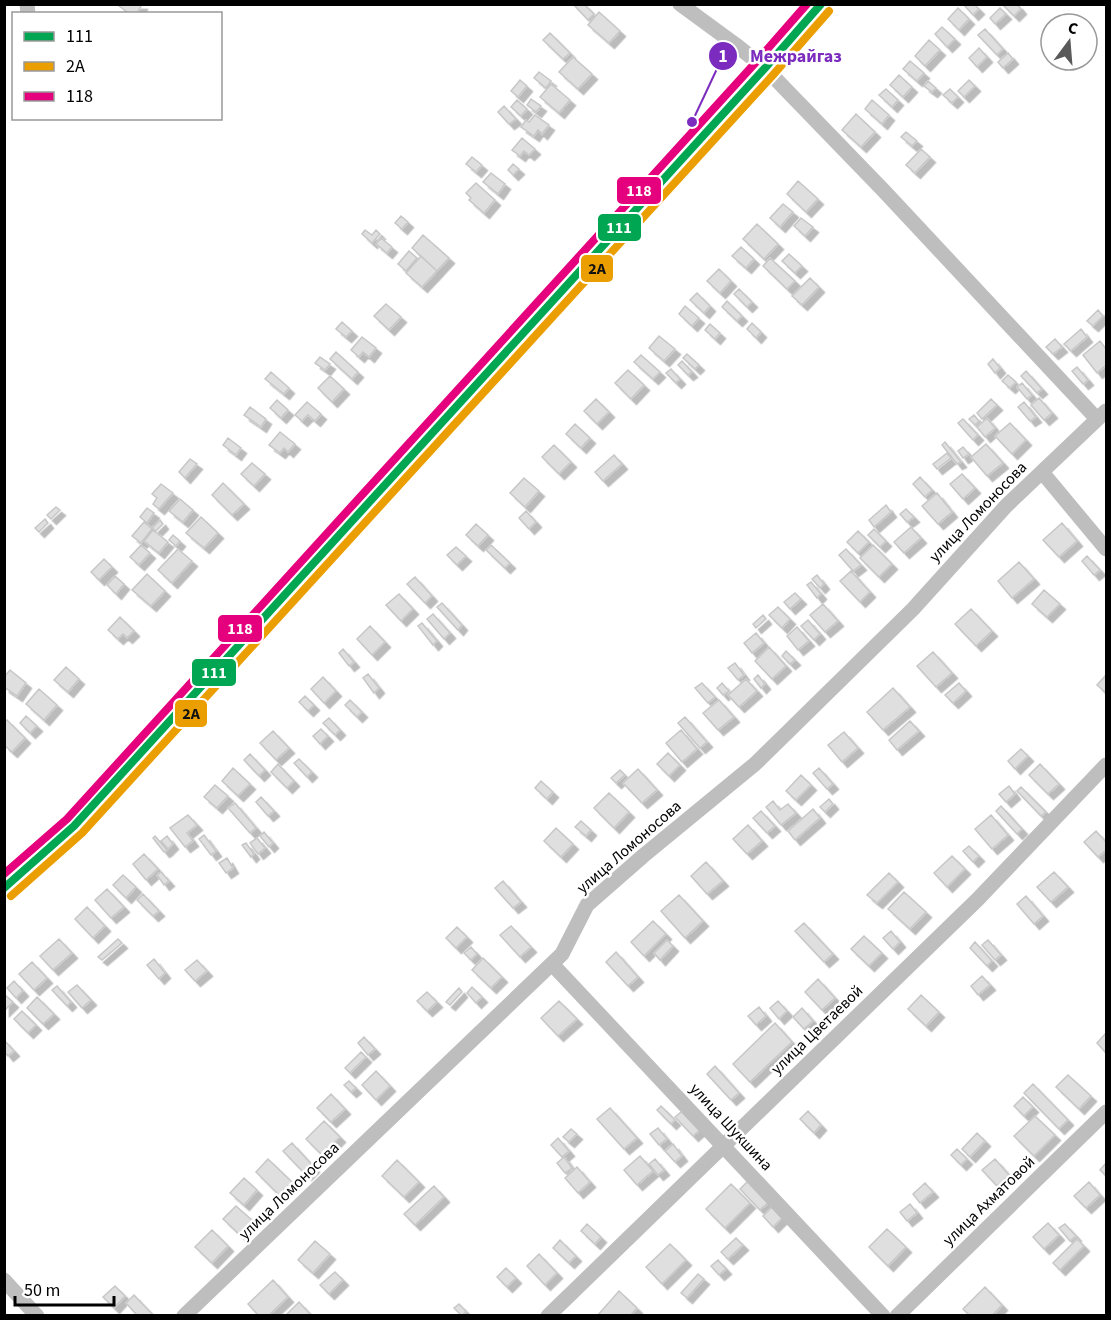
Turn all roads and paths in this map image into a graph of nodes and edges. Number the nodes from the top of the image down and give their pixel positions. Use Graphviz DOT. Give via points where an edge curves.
graph roads {
  1 [pos="680,4"];
  2 [pos="821,4"];
  3 [pos="765,68"];
  4 [pos="1102,415"];
  5 [pos="1042,472"];
  6 [pos="1107,549"];
  7 [pos="1107,765"];
  8 [pos="4,888"];
  9 [pos="552,964"];
  10 [pos="1107,1112"];
  11 [pos="723,1146"];
  12 [pos="4,1280"];
  13 [pos="37,1316"];
  14 [pos="184,1316"];
  15 [pos="548,1316"];
  16 [pos="883,1316"];
  17 [pos="897,1316"];
  1 -- 3 [label="street"];
  2 -- 3 [label="main road"];
  3 -- 4 [label="street"];
  3 -- 8 [label="main road" via="74,826"];
  4 -- 5 [label="street, улица Ломоносова"];
  5 -- 6 [label="street"];
  5 -- 9 [label="street, улица Ломоносова" via="913,609 755,764 587,905 562,954"];
  7 -- 11 [label="street, улица Цветаевой" via="977,900"];
  9 -- 11 [label="street, улица Шукшина"];
  9 -- 14 [label="street, улица Ломоносова"];
  10 -- 17 [label="street, улица Ахматовой"];
  11 -- 15 [label="street, улица Цветаевой"];
  11 -- 16 [label="street, улица Шукшина"];
  12 -- 13 [label="street"];
}
